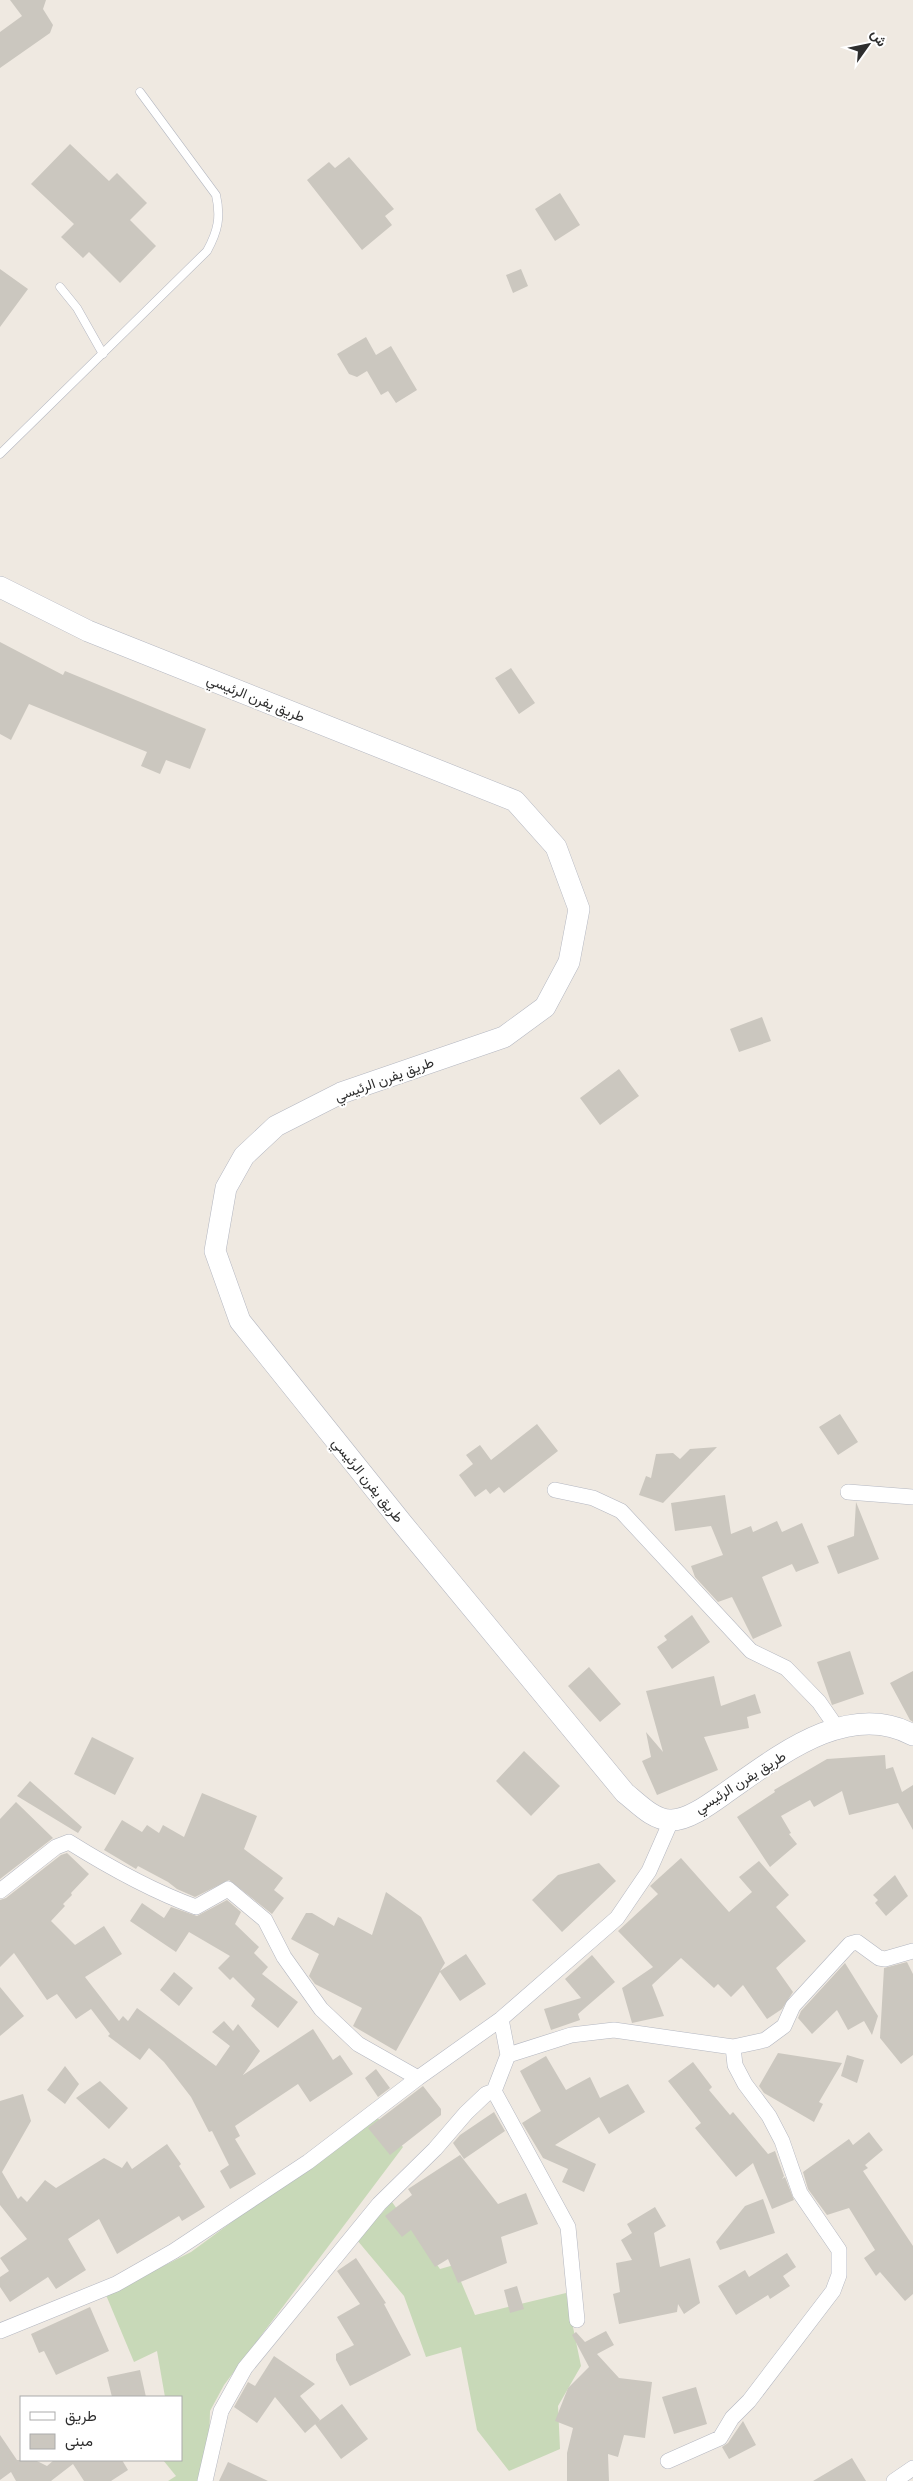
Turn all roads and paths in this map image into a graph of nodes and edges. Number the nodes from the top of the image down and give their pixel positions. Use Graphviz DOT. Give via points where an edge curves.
graph roads {
  1 [pos="140,92"];
  2 [pos="60,287"];
  3 [pos="103,354"];
  4 [pos="0,454"];
  5 [pos="0,587"];
  6 [pos="555,1490"];
  7 [pos="848,1492"];
  8 [pos="913,1497"];
  9 [pos="837,1728"];
  10 [pos="913,1735"];
  11 [pos="671,1820"];
  12 [pos="0,1891"];
  13 [pos="913,1951"];
  14 [pos="501,2019"];
  15 [pos="733,2047"];
  16 [pos="508,2055"];
  17 [pos="418,2078"];
  18 [pos="494,2091"];
  19 [pos="577,2320"];
  20 [pos="0,2331"];
  21 [pos="668,2461"];
  22 [pos="913,2468"];
  23 [pos="205,2481"];
  24 [pos="894,2481"];
  1 -- 3 [label="lane" via="216,195 220,224 207,251"];
  2 -- 3 [label="lane" via="77,308"];
  3 -- 4 [label="lane"];
  5 -- 11 [label="main road, طريق يفرن الرئيسي" via="88,631 515,801 556,847 579,909 569,962 545,1007 504,1037 341,1092 276,1126 244,1156 226,1188 215,1251 240,1321 625,1793 657,1818"];
  6 -- 9 [label="street" via="593,1498 620,1511 735,1635 751,1651 786,1668 819,1702"];
  7 -- 8 [label="street"];
  9 -- 10 [label="main road, طريق يفرن الرئيسي" via="880,1724"];
  9 -- 11 [label="main road, طريق يفرن الرئيسي" via="787,1753 702,1809"];
  11 -- 14 [label="street" via="649,1871 617,1918"];
  12 -- 17 [label="street" via="56,1847 69,1842 102,1862 196,1907 228,1888 264,1920 284,1957 321,2009 358,2044"];
  13 -- 15 [label="street" via="886,1959 870,1954 857,1942 850,1944 793,2006 784,2026 765,2040"];
  14 -- 16 [label="street"];
  14 -- 17 [label="street"];
  15 -- 16 [label="street" via="614,2030 571,2035"];
  15 -- 21 [label="street" via="735,2065 782,2141 800,2193 839,2250 839,2275 833,2292 749,2401 732,2418 720,2438"];
  16 -- 18 [label="street"];
  17 -- 20 [label="street" via="308,2162 174,2252 116,2284"];
  18 -- 19 [label="street" via="568,2227"];
  18 -- 23 [label="street" via="486,2094 466,2113 379,2204 244,2368 221,2411"];
  22 -- 24 [label="street"];
}
